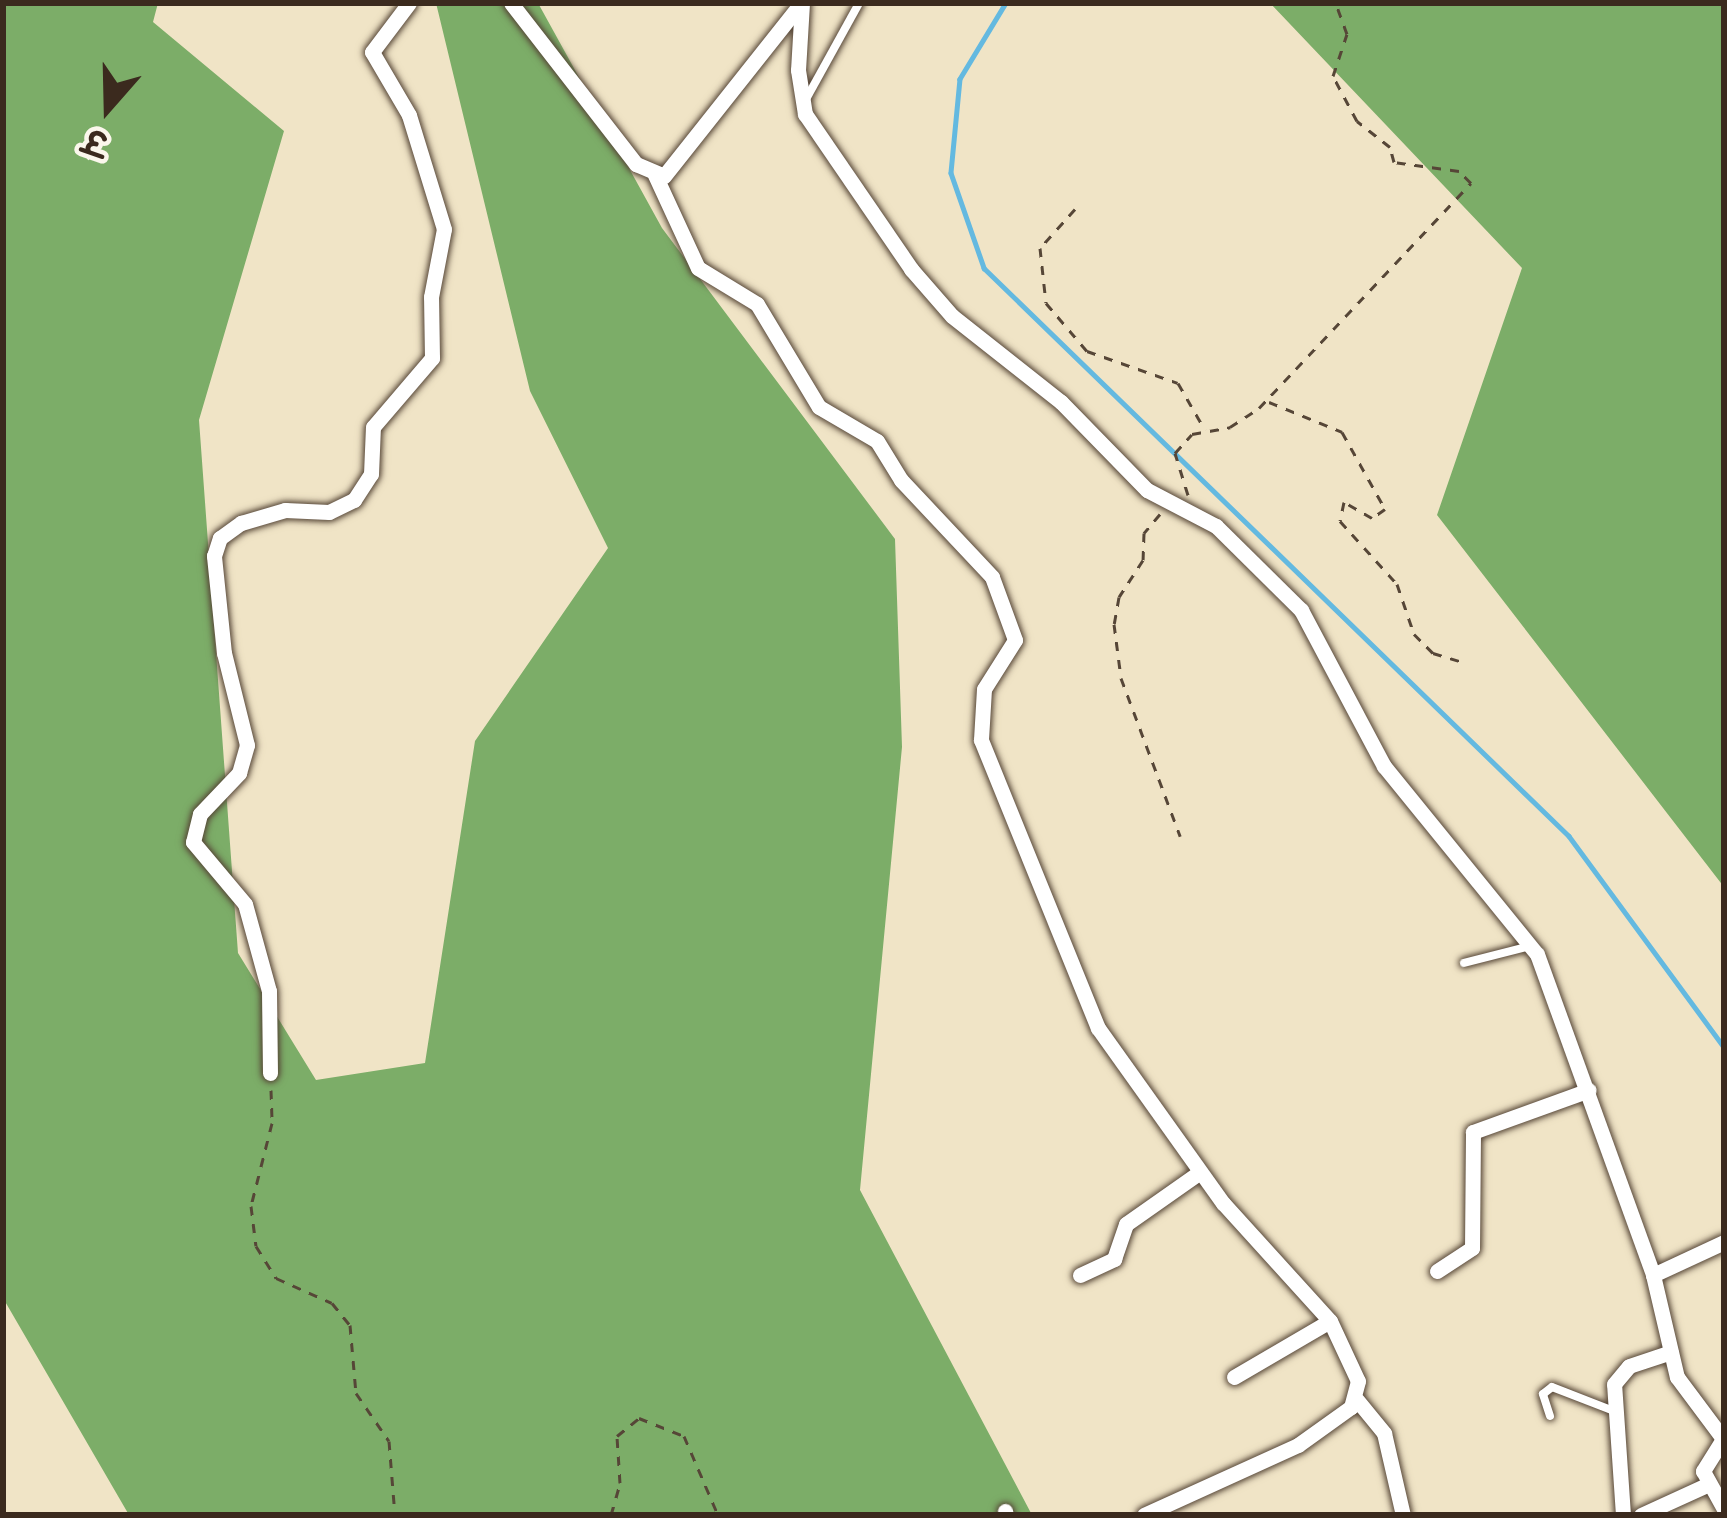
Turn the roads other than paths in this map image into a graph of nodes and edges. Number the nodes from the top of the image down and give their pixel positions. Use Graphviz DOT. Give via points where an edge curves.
graph roads {
  1 [pos="409,3"];
  2 [pos="512,3"];
  3 [pos="802,3"];
  4 [pos="860,3"];
  5 [pos="802,104"];
  6 [pos="655,175"];
  7 [pos="1532,945"];
  8 [pos="1464,963"];
  9 [pos="270,1073"];
  10 [pos="1588,1090"];
  11 [pos="1200,1172"];
  12 [pos="1724,1242"];
  13 [pos="1437,1270"];
  14 [pos="1080,1275"];
  15 [pos="1653,1275"];
  16 [pos="1330,1321"];
  17 [pos="1671,1352"];
  18 [pos="1234,1377"];
  19 [pos="1357,1400"];
  20 [pos="1616,1411"];
  21 [pos="1550,1416"];
  22 [pos="1724,1440"];
  23 [pos="1709,1484"];
  24 [pos="1184,1498"];
  25 [pos="1724,1509"];
  26 [pos="1144,1515"];
  27 [pos="1192,1515"];
  28 [pos="1403,1515"];
  29 [pos="1623,1515"];
  30 [pos="1641,1515"];
  1 -- 9 [label="street" via="372,52 410,115 444,229 431,297 434,351 374,427 370,474 354,500 329,512 285,510 241,523 220,538 214,556 224,653 247,745 239,772 200,814 193,842 245,904 268,991"];
  2 -- 6 [label="street" via="637,164"];
  3 -- 5 [label="street"];
  3 -- 6 [label="street" via="677,169"];
  4 -- 5 [label="lane" via="829,70"];
  5 -- 7 [label="street" via="859,196 952,316 1301,610 1384,766"];
  6 -- 11 [label="street" via="698,268 757,304 819,407 878,441 901,480 992,578 1016,640 984,689 981,740 1098,1028"];
  7 -- 8 [label="lane"];
  7 -- 10 [label="street"];
  10 -- 13 [label="street" via="1472,1132 1472,1248"];
  10 -- 15 [label="street"];
  11 -- 14 [label="street" via="1126,1224 1114,1259"];
  11 -- 16 [label="street"];
  12 -- 15 [label="street"];
  15 -- 17 [label="street"];
  16 -- 18 [label="street"];
  16 -- 19 [label="street" via="1358,1381"];
  17 -- 20 [label="street" via="1621,1371"];
  17 -- 22 [label="street" via="1677,1377"];
  19 -- 24 [label="street" via="1298,1445"];
  19 -- 28 [label="street" via="1384,1433"];
  20 -- 21 [label="lane" via="1552,1387 1543,1394"];
  20 -- 29 [label="street"];
  22 -- 23 [label="street" via="1703,1465"];
  23 -- 25 [label="street"];
  23 -- 30 [label="street"];
  24 -- 26 [label="street"];
  24 -- 27 [label="street"];
}
